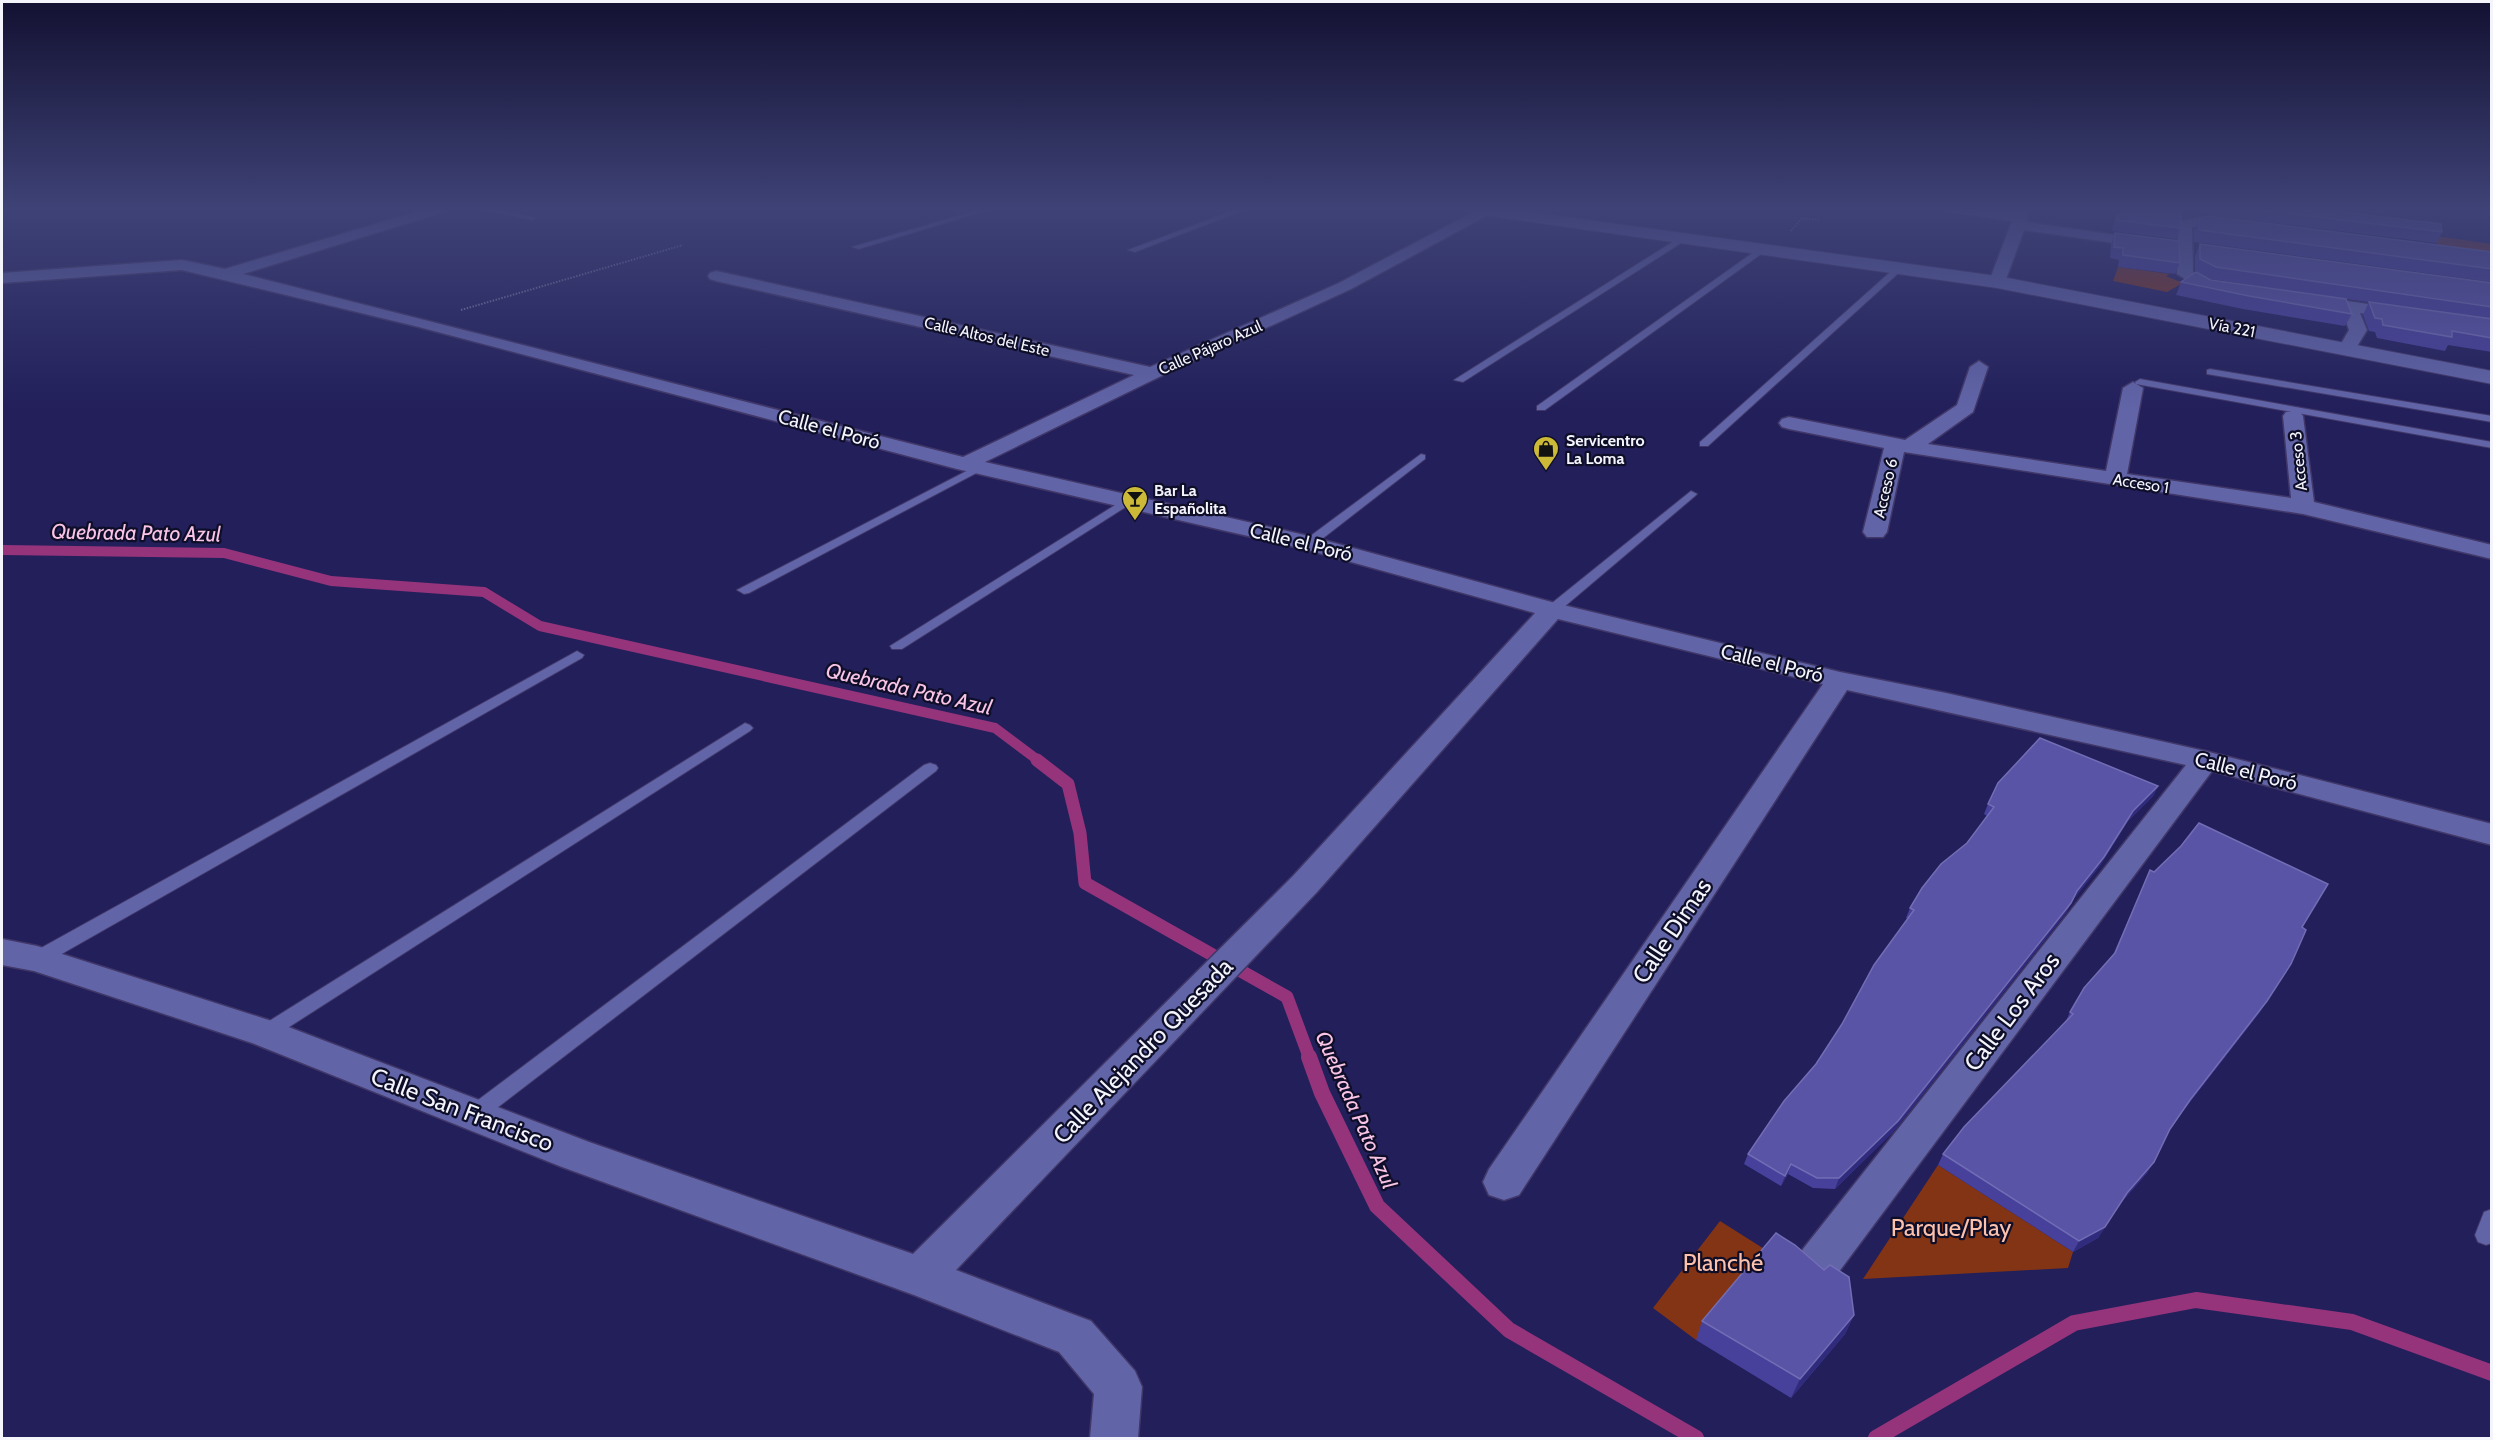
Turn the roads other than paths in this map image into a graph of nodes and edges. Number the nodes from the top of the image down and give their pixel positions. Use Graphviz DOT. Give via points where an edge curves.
graph roads {
  1 [pos="27,276"];
  2 [pos="233,276"];
  3 [pos="716,276"];
  4 [pos="1362,276"];
  5 [pos="1624,276"];
  6 [pos="1726,276"];
  7 [pos="1891,276"];
  8 [pos="1957,276"];
  9 [pos="1999,276"];
  10 [pos="2189,276"];
  11 [pos="2,278"];
  12 [pos="1997,282"];
  13 [pos="2240,291"];
  14 [pos="2294,299"];
  15 [pos="2349,307"];
  16 [pos="2420,316"];
  17 [pos="2347,350"];
  18 [pos="1979,367"];
  19 [pos="2210,372"];
  20 [pos="1152,373"];
  21 [pos="2492,378"];
  22 [pos="1459,380"];
  23 [pos="2136,385"];
  24 [pos="1541,408"];
  25 [pos="2293,416"];
  26 [pos="2492,419"];
  27 [pos="1788,423"];
  28 [pos="1704,444"];
  29 [pos="2492,445"];
  30 [pos="1902,446"];
  31 [pos="1421,456"];
  32 [pos="972,466"];
  33 [pos="2115,479"];
  34 [pos="1691,494"];
  35 [pos="1128,501"];
  36 [pos="2303,507"];
  37 [pos="1875,532"];
  38 [pos="1310,543"];
  39 [pos="2492,552"];
  40 [pos="744,590"];
  41 [pos="1552,610"];
  42 [pos="897,646"];
  43 [pos="577,655"];
  44 [pos="1840,680"];
  45 [pos="745,728"];
  46 [pos="2205,760"];
  47 [pos="930,768"];
  48 [pos="2492,835"];
  49 [pos="19,955"];
  50 [pos="266,1033"];
  51 [pos="473,1115"];
  52 [pos="1504,1182"];
  53 [pos="1819,1263"];
  54 [pos="920,1277"];
  55 [pos="1114,1438"];
  1 -- 11 [label="street, Calle el Poró"];
  2 -- 32 [label="street, Calle el Poró"];
  3 -- 20 [label="street, Calle Altos del Este"];
  4 -- 20 [label="street, Calle Pájaro Azul"];
  5 -- 22 [label="lane"];
  6 -- 24 [label="lane"];
  7 -- 28 [label="lane"];
  8 -- 12 [label="main road, Vía 221"];
  9 -- 12 [label="street"];
  10 -- 13 [label="street" via="2206,285"];
  12 -- 17 [label="main road, Vía 221"];
  14 -- 15 [label="street"];
  15 -- 16 [label="street"];
  15 -- 17 [label="street" via="2358,330"];
  17 -- 21 [label="main road, Vía 221"];
  18 -- 30 [label="street" via="1966,408"];
  19 -- 26 [label="lane"];
  20 -- 32 [label="street, Calle Pájaro Azul"];
  23 -- 29 [label="lane"];
  23 -- 33 [label="street"];
  25 -- 36 [label="street, Acceso 3"];
  27 -- 30 [label="street, Acceso 1"];
  30 -- 33 [label="street, Acceso 1"];
  30 -- 37 [label="street, Acceso 6"];
  31 -- 38 [label="lane"];
  32 -- 35 [label="street, Calle el Poró"];
  32 -- 40 [label="lane"];
  33 -- 36 [label="street, Acceso 1"];
  34 -- 41 [label="lane"];
  35 -- 38 [label="street, Calle el Poró"];
  35 -- 42 [label="lane"];
  36 -- 39 [label="street, Acceso 1"];
  38 -- 41 [label="street, Calle el Poró"];
  41 -- 44 [label="street, Calle el Poró"];
  41 -- 54 [label="street, Calle Alejandro Quesada" via="1305,884"];
  43 -- 49 [label="lane"];
  44 -- 46 [label="street, Calle el Poró"];
  44 -- 52 [label="street, Calle Dimas"];
  45 -- 50 [label="lane"];
  46 -- 48 [label="street, Calle el Poró"];
  46 -- 53 [label="street, Calle Los Aros"];
  47 -- 51 [label="lane"];
  49 -- 50 [label="street, Calle San Francisco"];
  50 -- 51 [label="street, Calle San Francisco"];
  51 -- 54 [label="street, Calle San Francisco"];
  54 -- 55 [label="street" via="1075,1336 1118,1387"];
}
